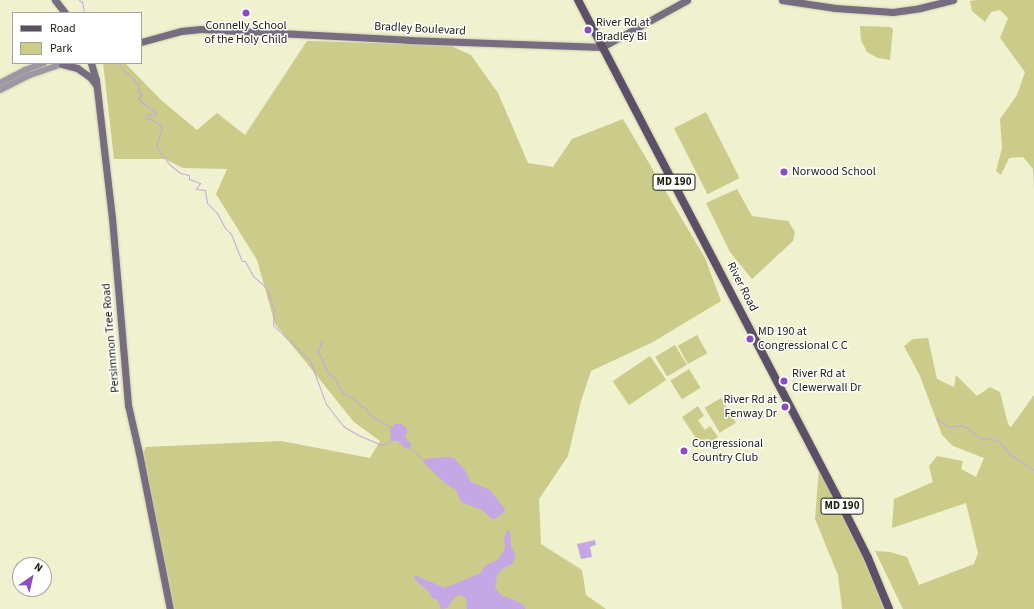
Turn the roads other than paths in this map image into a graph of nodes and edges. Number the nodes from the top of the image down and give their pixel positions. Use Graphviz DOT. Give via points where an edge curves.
graph roads {
  1 [pos="55,0"];
  2 [pos="578,0"];
  3 [pos="687,0"];
  4 [pos="782,0"];
  5 [pos="953,0"];
  6 [pos="64,12"];
  7 [pos="142,42"];
  8 [pos="602,47"];
  9 [pos="41,64"];
  10 [pos="60,64"];
  11 [pos="66,64"];
  12 [pos="91,64"];
  13 [pos="0,83"];
  14 [pos="97,86"];
  15 [pos="0,90"];
  16 [pos="170,609"];
  17 [pos="889,609"];
  1 -- 6 [label="main road"];
  2 -- 8 [label="main road, River Road / MD 190"];
  3 -- 8 [label="main road"];
  4 -- 5 [label="main road" via="843,9 893,12"];
  7 -- 8 [label="main road, Bradley Boulevard" via="181,31 201,29"];
  8 -- 17 [label="main road, River Road / MD 190" via="839,500 868,558"];
  9 -- 13 [label="street"];
  10 -- 15 [label="street" via="30,74"];
  11 -- 14 [label="main road" via="90,77"];
  12 -- 14 [label="main road, Persimmon Tree Road"];
  14 -- 16 [label="main road, Persimmon Tree Road" via="128,405"];
}
